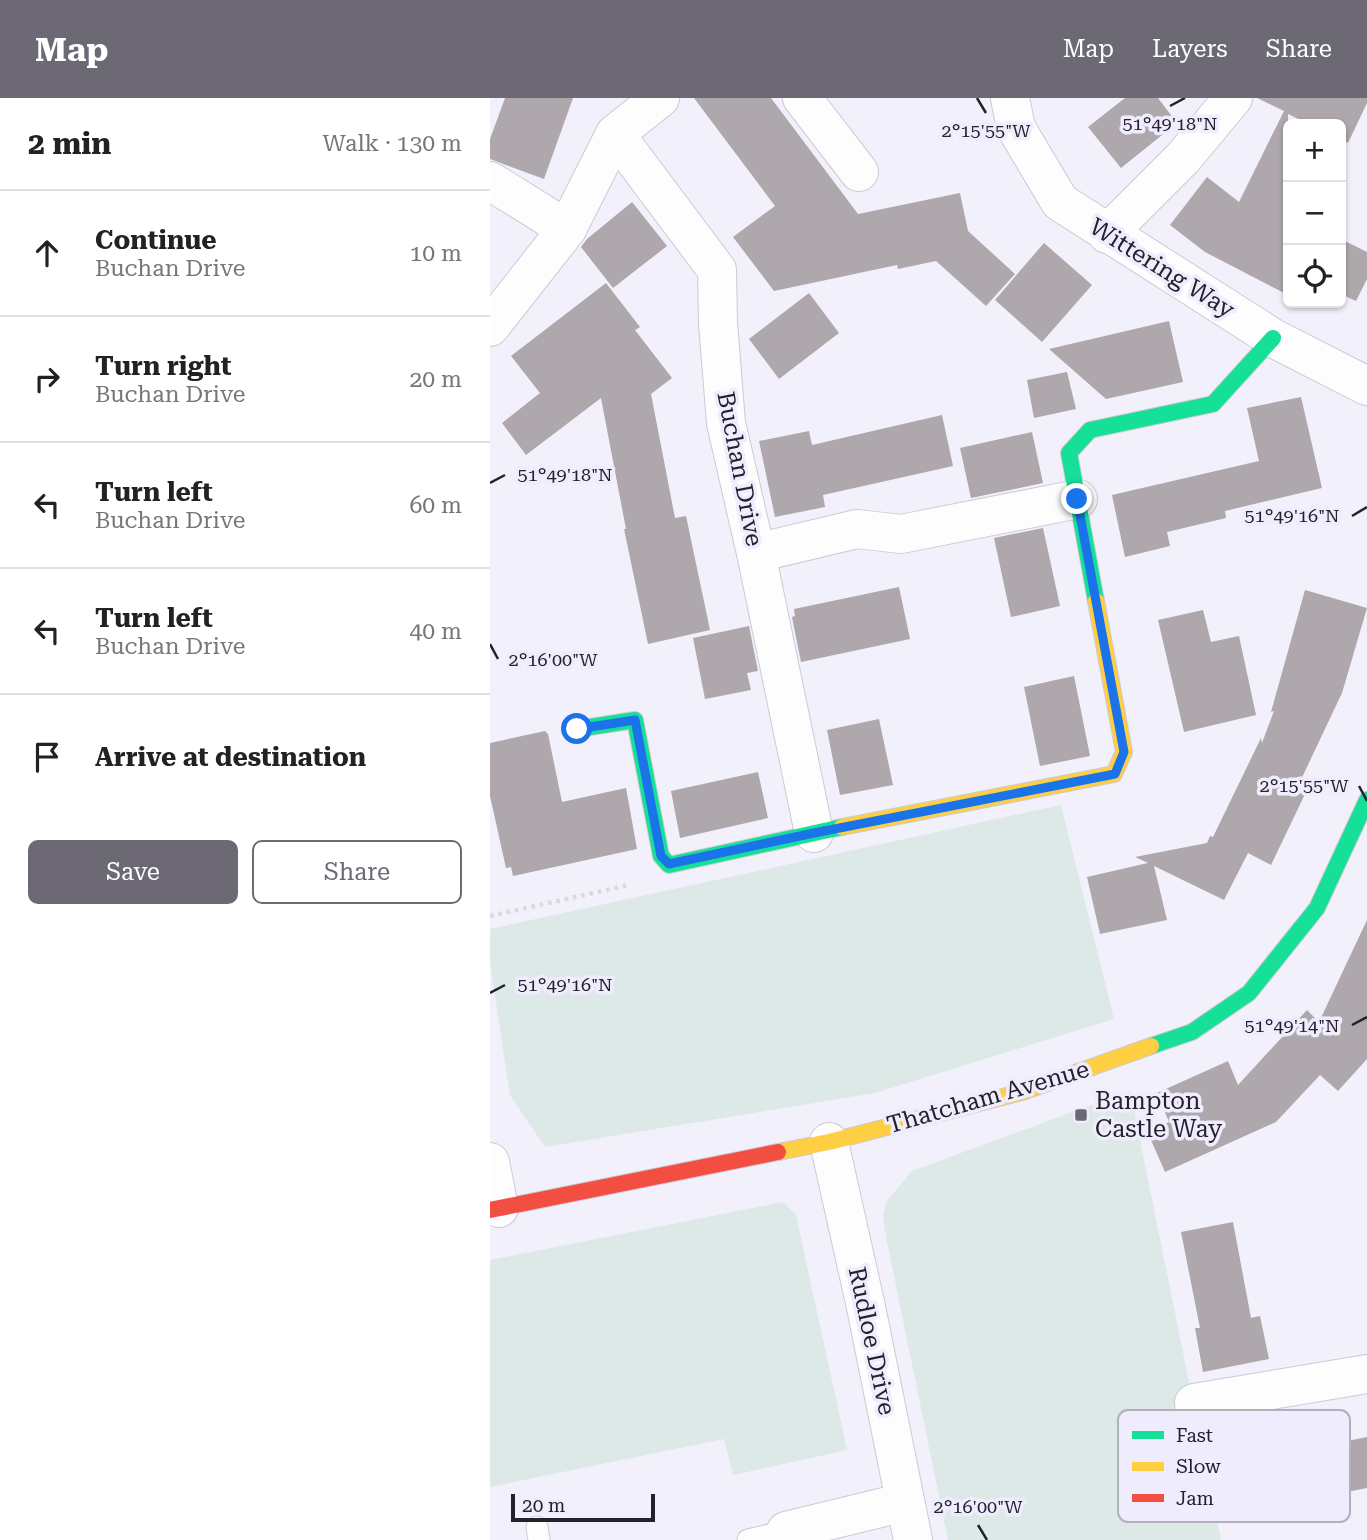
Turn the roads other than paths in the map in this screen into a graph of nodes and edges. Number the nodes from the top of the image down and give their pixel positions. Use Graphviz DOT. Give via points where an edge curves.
graph roads {
  1 [pos="660,98"];
  2 [pos="802,98"];
  3 [pos="1010,98"];
  4 [pos="1233,98"];
  5 [pos="615,134"];
  6 [pos="859,172"];
  7 [pos="490,181"];
  8 [pos="568,229"];
  9 [pos="1107,234"];
  10 [pos="490,327"];
  11 [pos="1273,338"];
  12 [pos="1367,386"];
  13 [pos="1077,499"];
  14 [pos="756,553"];
  15 [pos="577,729"];
  16 [pos="1367,800"];
  17 [pos="814,833"];
  18 [pos="830,1142"];
  19 [pos="490,1162"];
  20 [pos="495,1209"];
  21 [pos="1367,1374"];
  22 [pos="1194,1404"];
  23 [pos="905,1502"];
  24 [pos="786,1531"];
  25 [pos="748,1540"];
  26 [pos="913,1540"];
  1 -- 5 [label="street"];
  2 -- 6 [label="street"];
  3 -- 9 [label="street, Wittering Way" via="1016,128 1060,202"];
  4 -- 9 [label="street" via="1184,158"];
  5 -- 8 [label="street"];
  5 -- 14 [label="street, Buchan Drive" via="718,270 726,423"];
  7 -- 8 [label="street"];
  8 -- 10 [label="street"];
  9 -- 11 [label="street, Wittering Way"];
  11 -- 12 [label="street, Wittering Way"];
  11 -- 13 [label="street" via="1213,404 1090,430 1069,453"];
  13 -- 14 [label="street" via="901,534 857,529"];
  13 -- 17 [label="street" via="1124,752 1115,774"];
  14 -- 17 [label="street, Buchan Drive"];
  15 -- 17 [label="street" via="635,720 661,856 669,864"];
  16 -- 18 [label="street, Thatcham Avenue" via="1317,908 1249,993 1192,1032 1022,1091"];
  18 -- 20 [label="street, Thatcham Avenue"];
  18 -- 23 [label="street, Rudloe Drive"];
  19 -- 20 [label="street"];
  21 -- 22 [label="street"];
  23 -- 24 [label="street"];
  23 -- 26 [label="street, Rudloe Drive"];
  24 -- 25 [label="lane"];
}
